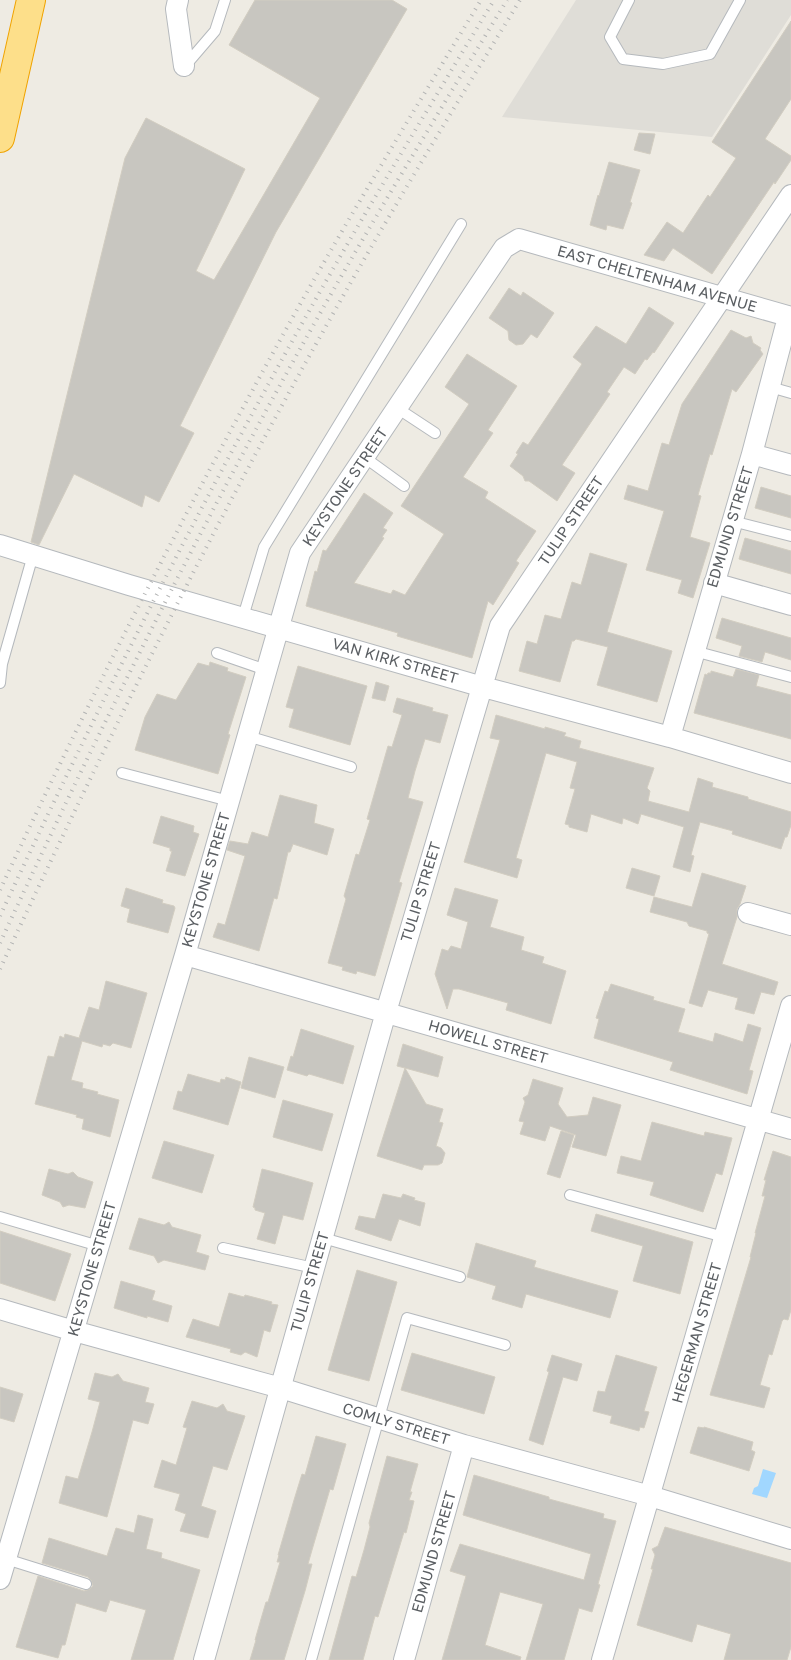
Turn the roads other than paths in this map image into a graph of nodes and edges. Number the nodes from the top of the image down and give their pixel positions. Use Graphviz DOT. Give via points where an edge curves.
graph roads {
  1 [pos="31,0"];
  2 [pos="178,0"];
  3 [pos="225,0"];
  4 [pos="629,0"];
  5 [pos="740,0"];
  6 [pos="184,66"];
  7 [pos="0,138"];
  8 [pos="791,195"];
  9 [pos="461,224"];
  10 [pos="523,241"];
  11 [pos="723,298"];
  12 [pos="790,317"];
  13 [pos="770,387"];
  14 [pos="791,393"];
  15 [pos="397,408"];
  16 [pos="435,433"];
  17 [pos="752,454"];
  18 [pos="364,457"];
  19 [pos="791,465"];
  20 [pos="404,486"];
  21 [pos="732,521"];
  22 [pos="791,536"];
  23 [pos="0,545"];
  24 [pos="33,556"];
  25 [pos="714,583"];
  26 [pos="791,605"];
  27 [pos="243,617"];
  28 [pos="278,627"];
  29 [pos="694,651"];
  30 [pos="217,653"];
  31 [pos="266,670"];
  32 [pos="791,676"];
  33 [pos="0,682"];
  34 [pos="482,687"];
  35 [pos="247,736"];
  36 [pos="670,737"];
  37 [pos="350,767"];
  38 [pos="122,772"];
  39 [pos="791,772"];
  40 [pos="229,801"];
  41 [pos="748,913"];
  42 [pos="791,925"];
  43 [pos="185,955"];
  44 [pos="791,1006"];
  45 [pos="386,1012"];
  46 [pos="758,1119"];
  47 [pos="791,1129"];
  48 [pos="570,1195"];
  49 [pos="0,1217"];
  50 [pos="323,1238"];
  51 [pos="724,1238"];
  52 [pos="99,1246"];
  53 [pos="223,1248"];
  54 [pos="314,1268"];
  55 [pos="460,1277"];
  56 [pos="0,1310"];
  57 [pos="74,1331"];
  58 [pos="505,1345"];
  59 [pos="281,1388"];
  60 [pos="378,1418"];
  61 [pos="464,1445"];
  62 [pos="650,1496"];
  63 [pos="791,1539"];
  64 [pos="6,1560"];
  65 [pos="0,1579"];
  66 [pos="86,1584"];
  67 [pos="204,1660"];
  68 [pos="311,1660"];
  69 [pos="404,1660"];
  70 [pos="602,1660"];
  1 -- 7 [label="highway"];
  2 -- 6 [label="street" via="176,9"];
  3 -- 6 [label="lane" via="215,31"];
  4 -- 5 [label="lane" via="610,37 623,59 663,64 710,54"];
  8 -- 11 [label="street, TULIP STREET"];
  9 -- 27 [label="lane" via="264,547"];
  10 -- 11 [label="street, EAST CHELTENHAM AVENUE"];
  10 -- 15 [label="street, KEYSTONE STREET" via="504,248"];
  11 -- 12 [label="street, EAST CHELTENHAM AVENUE"];
  11 -- 34 [label="street, TULIP STREET" via="500,626"];
  12 -- 13 [label="street, EDMUND STREET"];
  13 -- 14 [label="lane"];
  13 -- 17 [label="street, EDMUND STREET"];
  15 -- 16 [label="lane"];
  15 -- 18 [label="street, KEYSTONE STREET"];
  17 -- 19 [label="street"];
  17 -- 21 [label="street, EDMUND STREET"];
  18 -- 20 [label="lane"];
  18 -- 28 [label="street, KEYSTONE STREET" via="300,553"];
  21 -- 22 [label="lane"];
  21 -- 25 [label="street, EDMUND STREET"];
  23 -- 24 [label="street, VAN KIRK STREET"];
  24 -- 27 [label="street, VAN KIRK STREET"];
  24 -- 33 [label="lane" via="2,664"];
  25 -- 26 [label="street"];
  25 -- 29 [label="street, EDMUND STREET"];
  27 -- 28 [label="street, VAN KIRK STREET"];
  28 -- 31 [label="street, KEYSTONE STREET"];
  28 -- 34 [label="street, VAN KIRK STREET"];
  29 -- 32 [label="lane"];
  29 -- 36 [label="street, EDMUND STREET"];
  30 -- 31 [label="lane"];
  31 -- 35 [label="street, KEYSTONE STREET"];
  34 -- 36 [label="street, VAN KIRK STREET"];
  34 -- 45 [label="street, TULIP STREET"];
  35 -- 37 [label="lane"];
  35 -- 40 [label="street, KEYSTONE STREET"];
  36 -- 39 [label="street, VAN KIRK STREET"];
  38 -- 40 [label="lane"];
  40 -- 43 [label="street, KEYSTONE STREET"];
  41 -- 42 [label="street"];
  43 -- 45 [label="street, HOWELL STREET"];
  43 -- 52 [label="street, KEYSTONE STREET"];
  44 -- 46 [label="street, HEGERMAN STREET"];
  45 -- 46 [label="street, HOWELL STREET"];
  45 -- 50 [label="street, TULIP STREET"];
  46 -- 47 [label="street, HOWELL STREET"];
  46 -- 51 [label="street, HEGERMAN STREET"];
  48 -- 51 [label="lane"];
  49 -- 52 [label="lane"];
  50 -- 54 [label="street, TULIP STREET"];
  50 -- 55 [label="lane"];
  51 -- 62 [label="street, HEGERMAN STREET"];
  52 -- 57 [label="street, KEYSTONE STREET"];
  53 -- 54 [label="lane"];
  54 -- 59 [label="street, TULIP STREET"];
  56 -- 57 [label="street, COMLY STREET"];
  57 -- 59 [label="street, COMLY STREET"];
  57 -- 64 [label="street, KEYSTONE STREET"];
  58 -- 60 [label="lane" via="406,1318"];
  59 -- 60 [label="street, COMLY STREET"];
  59 -- 67 [label="street, TULIP STREET"];
  60 -- 61 [label="street, COMLY STREET"];
  60 -- 68 [label="lane"];
  61 -- 62 [label="street, COMLY STREET"];
  61 -- 69 [label="street, EDMUND STREET"];
  62 -- 63 [label="street, COMLY STREET"];
  62 -- 70 [label="street, HEGERMAN STREET"];
  64 -- 65 [label="street, KEYSTONE STREET"];
  64 -- 66 [label="lane"];
}
